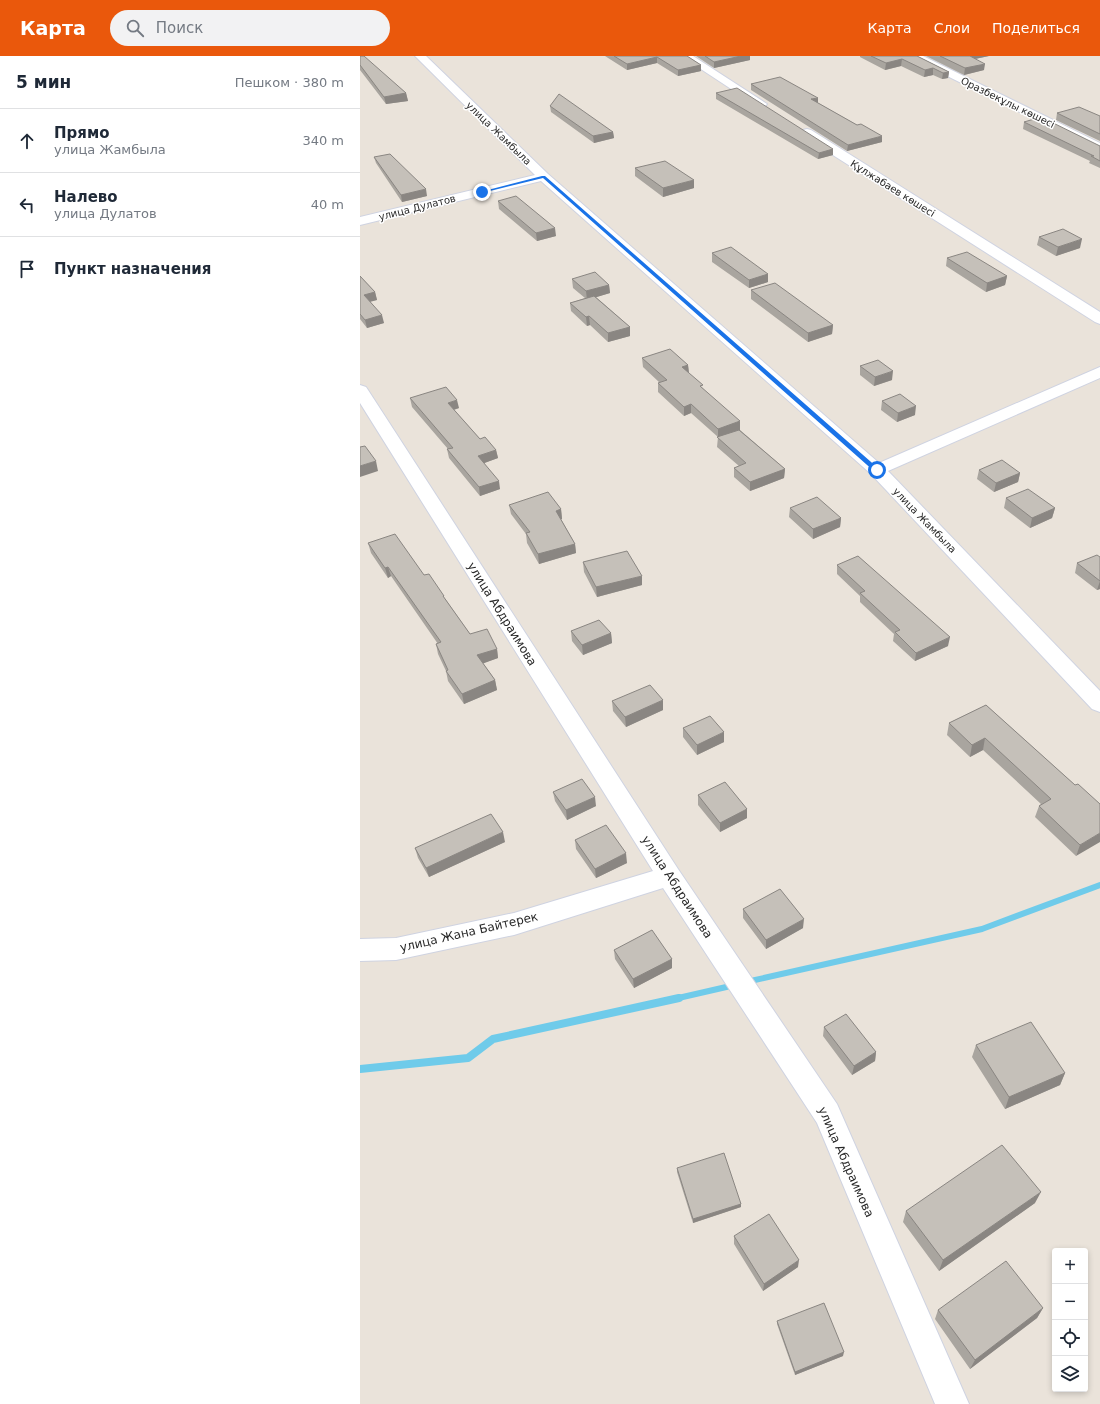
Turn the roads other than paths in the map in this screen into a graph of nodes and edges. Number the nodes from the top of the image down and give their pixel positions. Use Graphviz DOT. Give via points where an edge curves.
graph roads {
  1 [pos="420,56"];
  2 [pos="686,56"];
  3 [pos="915,56"];
  4 [pos="773,111"];
  5 [pos="800,128"];
  6 [pos="1100,148"];
  7 [pos="544,177"];
  8 [pos="360,221"];
  9 [pos="1100,319"];
  10 [pos="1100,372"];
  11 [pos="360,390"];
  12 [pos="877,470"];
  13 [pos="1100,704"];
  14 [pos="669,876"];
  15 [pos="360,950"];
  16 [pos="952,1404"];
  1 -- 7 [label="street, улица Жамбыла"];
  2 -- 4 [label="street"];
  3 -- 6 [label="street, Оразбекұлы көшесі"];
  5 -- 9 [label="street, Құлжабаев көшесі"];
  7 -- 8 [label="street, улица Дулатов"];
  7 -- 12 [label="street, улица Жамбыла"];
  10 -- 12 [label="street"];
  11 -- 14 [label="street, улица Абдраимова"];
  12 -- 13 [label="street, улица Жамбыла"];
  14 -- 15 [label="street, улица Жана Байтерек" via="514,924 396,949"];
  14 -- 16 [label="street, улица Абдраимова" via="827,1114"];
}
